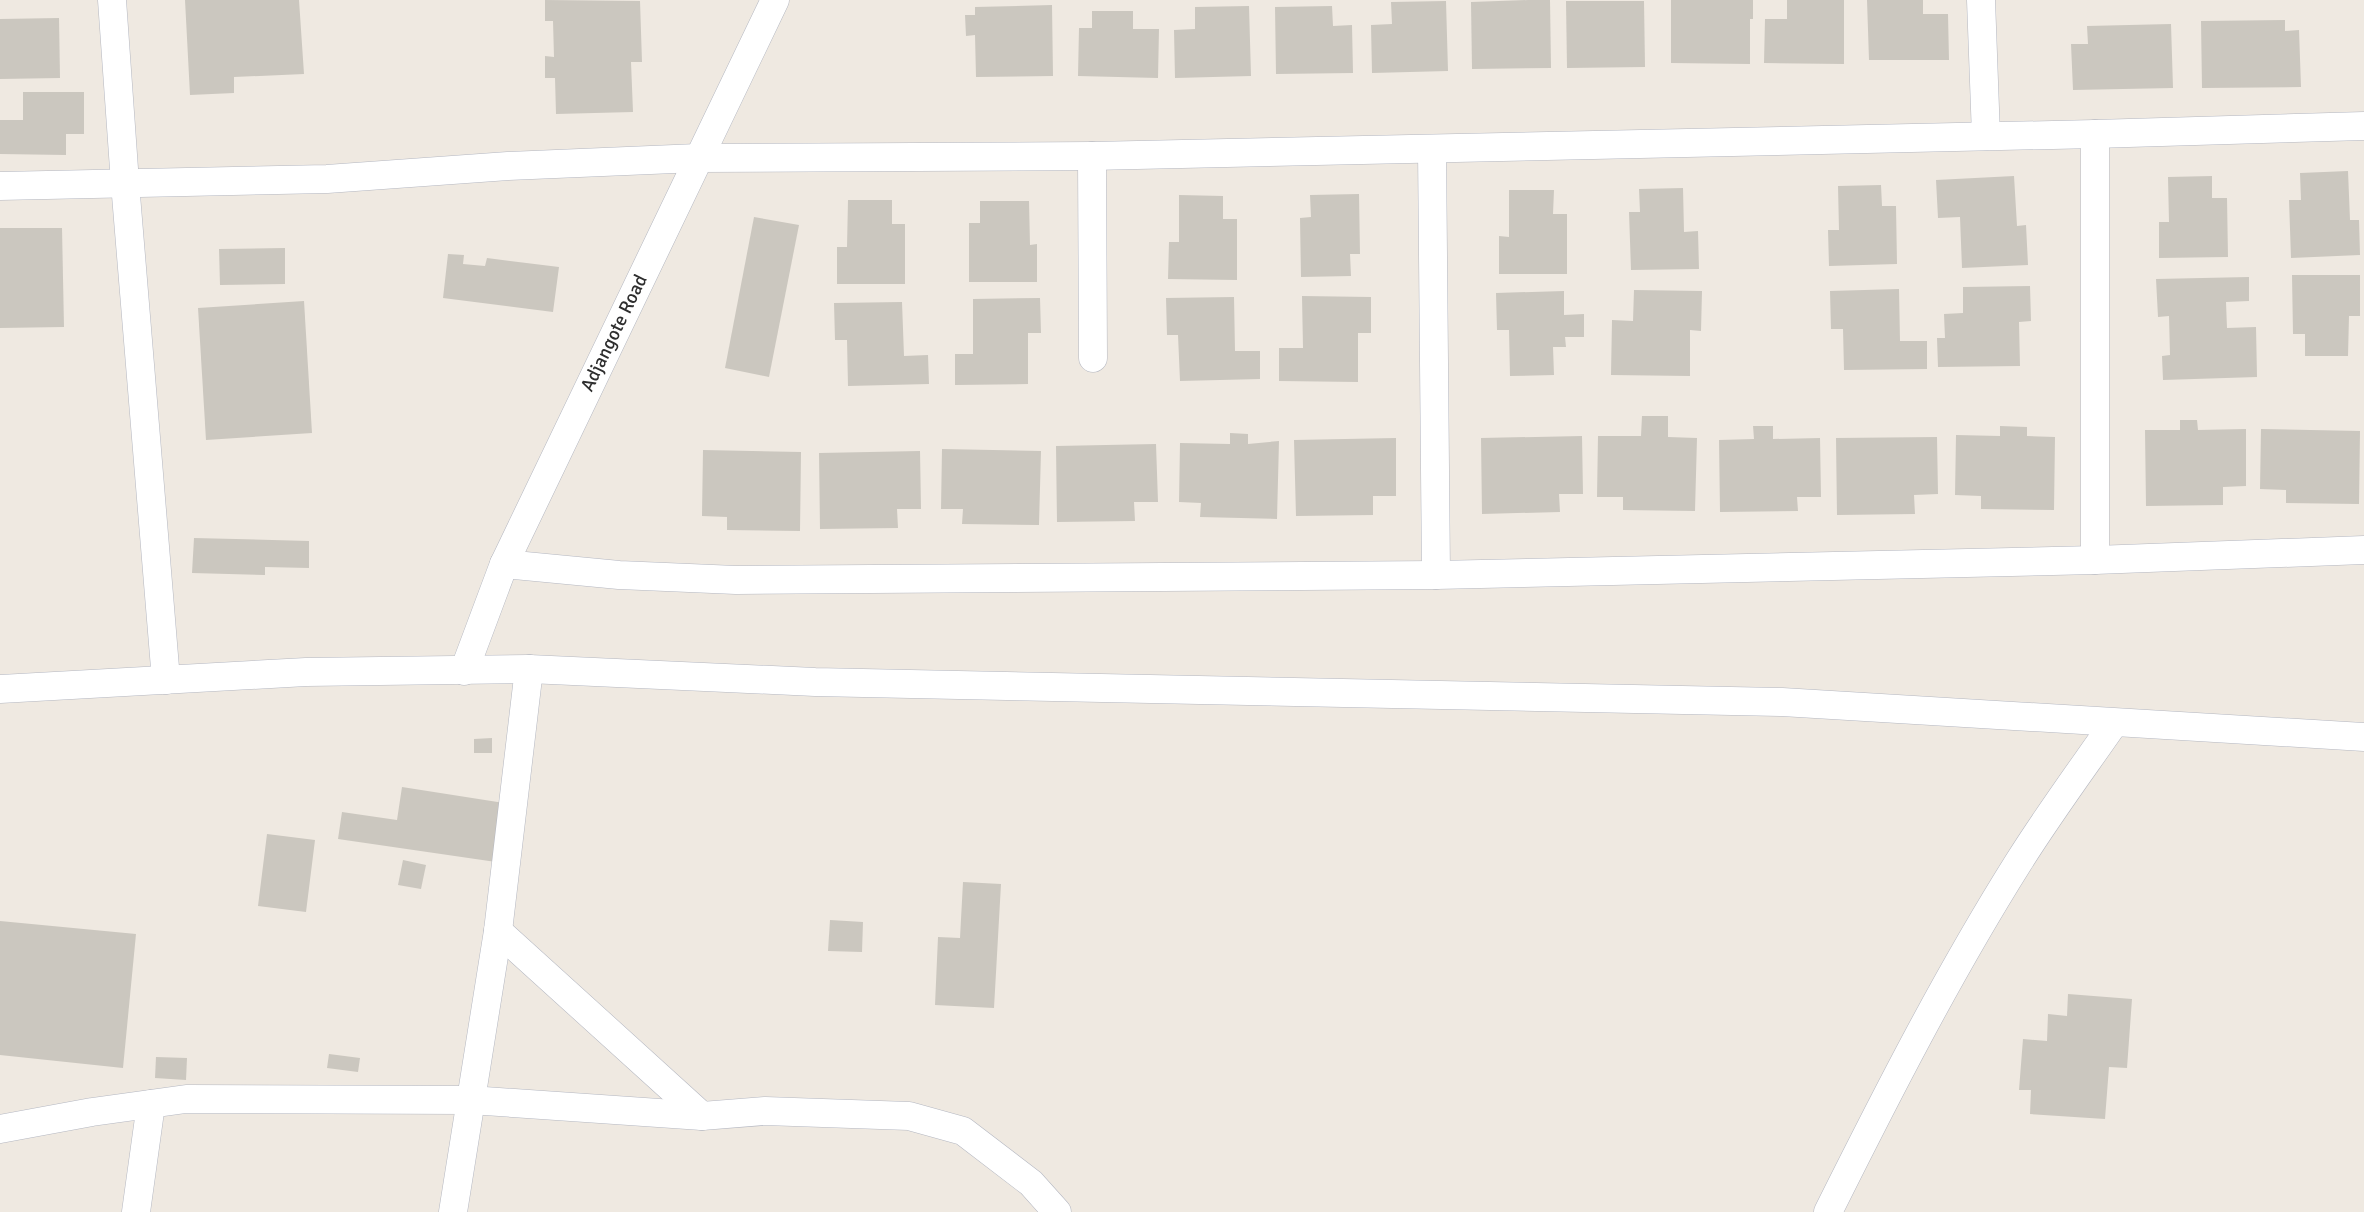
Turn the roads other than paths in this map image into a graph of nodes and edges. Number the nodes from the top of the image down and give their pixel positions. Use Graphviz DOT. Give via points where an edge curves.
graph roads {
  1 [pos="112,0"];
  2 [pos="775,0"];
  3 [pos="1981,0"];
  4 [pos="2364,126"];
  5 [pos="2095,134"];
  6 [pos="1986,136"];
  7 [pos="1432,149"];
  8 [pos="1092,156"];
  9 [pos="698,158"];
  10 [pos="124,183"];
  11 [pos="0,186"];
  12 [pos="1093,358"];
  13 [pos="2364,550"];
  14 [pos="2096,560"];
  15 [pos="504,564"];
  16 [pos="1436,575"];
  17 [pos="529,669"];
  18 [pos="464,671"];
  19 [pos="166,680"];
  20 [pos="0,689"];
  21 [pos="2114,723"];
  22 [pos="2364,737"];
  23 [pos="498,931"];
  24 [pos="470,1100"];
  25 [pos="151,1104"];
  26 [pos="702,1116"];
  27 [pos="0,1129"];
  28 [pos="136,1212"];
  29 [pos="454,1212"];
  30 [pos="1057,1212"];
  31 [pos="1828,1212"];
  1 -- 10 [label="street"];
  2 -- 9 [label="street, Adjangote Road"];
  3 -- 6 [label="street"];
  4 -- 5 [label="street"];
  5 -- 6 [label="street"];
  5 -- 14 [label="street"];
  6 -- 7 [label="street"];
  7 -- 8 [label="street"];
  7 -- 16 [label="street"];
  8 -- 9 [label="street"];
  8 -- 12 [label="street"];
  9 -- 10 [label="street" via="508,166 327,179"];
  9 -- 15 [label="street, Adjangote Road"];
  10 -- 11 [label="street"];
  10 -- 19 [label="street"];
  13 -- 14 [label="street"];
  14 -- 16 [label="street"];
  15 -- 16 [label="street" via="619,576 736,580"];
  15 -- 18 [label="street, Adjangote Road"];
  17 -- 18 [label="street"];
  17 -- 21 [label="street" via="815,682 1782,702"];
  17 -- 23 [label="street"];
  18 -- 19 [label="street" via="306,672"];
  19 -- 20 [label="street"];
  21 -- 22 [label="street"];
  21 -- 31 [label="street" via="2018,862 1974,936 1914,1040"];
  23 -- 24 [label="street"];
  23 -- 26 [label="street"];
  24 -- 25 [label="street" via="186,1099"];
  24 -- 26 [label="street"];
  24 -- 29 [label="street"];
  25 -- 27 [label="street"];
  25 -- 28 [label="street"];
  26 -- 30 [label="street" via="765,1111 909,1116 963,1131 1031,1183"];
}
